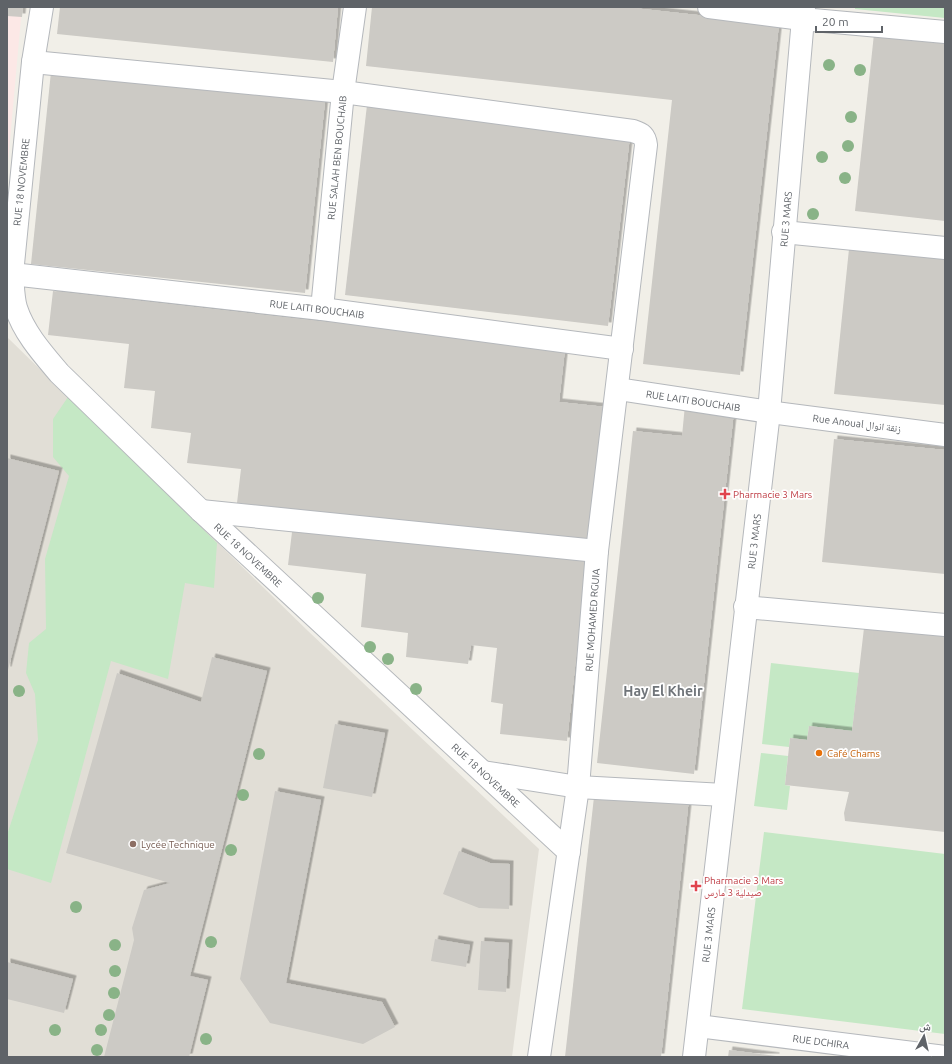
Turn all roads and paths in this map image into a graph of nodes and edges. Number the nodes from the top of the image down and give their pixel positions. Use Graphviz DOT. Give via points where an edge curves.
graph roads {
  1 [pos="42,7"];
  2 [pos="356,7"];
  3 [pos="709,7"];
  4 [pos="803,13"];
  5 [pos="945,32"];
  6 [pos="33,62"];
  7 [pos="344,92"];
  8 [pos="783,232"];
  9 [pos="945,248"];
  10 [pos="12,274"];
  11 [pos="322,309"];
  12 [pos="622,349"];
  13 [pos="618,389"];
  14 [pos="769,412"];
  15 [pos="945,434"];
  16 [pos="201,511"];
  17 [pos="597,551"];
  18 [pos="745,607"];
  19 [pos="945,625"];
  20 [pos="483,772"];
  21 [pos="578,787"];
  22 [pos="724,795"];
  23 [pos="569,852"];
  24 [pos="698,1026"];
  25 [pos="871,1052"];
  26 [pos="539,1057"];
  27 [pos="694,1057"];
  28 [pos="945,1057"];
  1 -- 6 [label="street, RUE 18 NOVEMBRE"];
  2 -- 7 [label="street, RUE SALAH BEN BOUCHAIB"];
  3 -- 4 [label="street"];
  4 -- 5 [label="street"];
  4 -- 8 [label="street, RUE 3 MARS"];
  6 -- 7 [label="street"];
  6 -- 10 [label="street, RUE 18 NOVEMBRE"];
  7 -- 11 [label="street, RUE SALAH BEN BOUCHAIB"];
  7 -- 12 [label="street, RUE MOHAMED RGUIA" via="642,134 646,145"];
  8 -- 9 [label="street"];
  8 -- 14 [label="street, RUE 3 MARS"];
  10 -- 11 [label="street, RUE LAITI BOUCHAIB"];
  10 -- 16 [label="street, RUE 18 NOVEMBRE" via="16,308 42,352 59,373"];
  11 -- 12 [label="street, RUE LAITI BOUCHAIB"];
  12 -- 13 [label="street, RUE MOHAMED RGUIA"];
  13 -- 14 [label="street, RUE LAITI BOUCHAIB"];
  13 -- 17 [label="street, RUE MOHAMED RGUIA"];
  14 -- 15 [label="street, Rue Anoual زنقة انوال"];
  14 -- 18 [label="street, RUE 3 MARS"];
  16 -- 17 [label="street"];
  16 -- 20 [label="street, RUE 18 NOVEMBRE"];
  17 -- 21 [label="street, RUE MOHAMED RGUIA"];
  18 -- 19 [label="street"];
  18 -- 22 [label="street, RUE 3 MARS"];
  20 -- 21 [label="street"];
  20 -- 23 [label="street, RUE 18 NOVEMBRE"];
  21 -- 22 [label="street"];
  21 -- 23 [label="street, RUE MOHAMED RGUIA"];
  22 -- 24 [label="street, RUE 3 MARS"];
  23 -- 26 [label="street"];
  24 -- 25 [label="street, RUE DCHIRA"];
  24 -- 27 [label="street, RUE 3 MARS"];
  25 -- 28 [label="street, RUE DCHIRA"];
}
